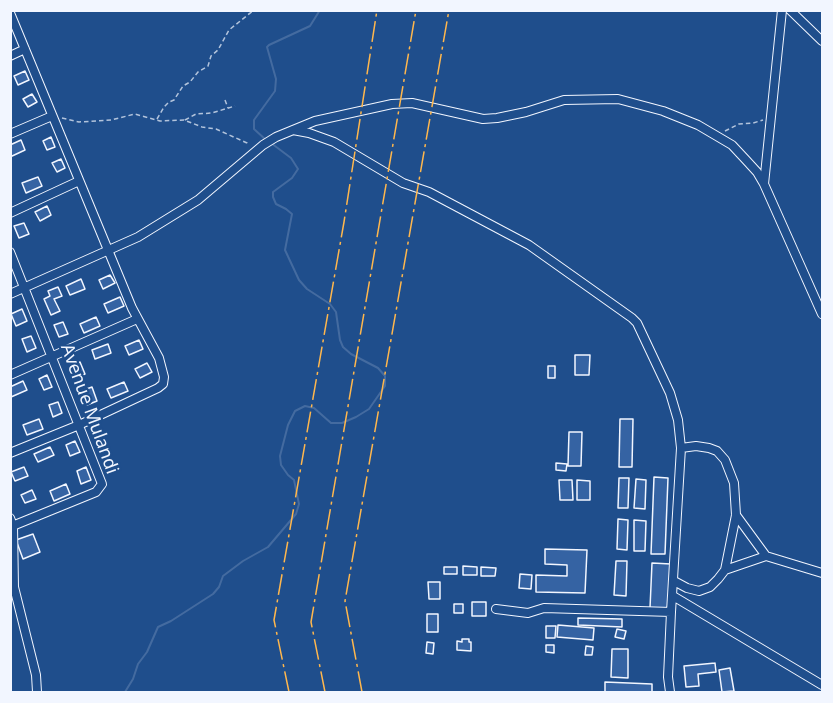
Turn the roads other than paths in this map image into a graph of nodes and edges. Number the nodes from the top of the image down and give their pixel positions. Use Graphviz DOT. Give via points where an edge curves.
graph roads {
  1 [pos="782,10"];
  2 [pos="790,10"];
  3 [pos="10,13"];
  4 [pos="822,41"];
  5 [pos="25,49"];
  6 [pos="10,56"];
  7 [pos="52,116"];
  8 [pos="292,130"];
  9 [pos="10,134"];
  10 [pos="79,181"];
  11 [pos="764,184"];
  12 [pos="10,213"];
  13 [pos="108,250"];
  14 [pos="10,252"];
  15 [pos="26,288"];
  16 [pos="10,294"];
  17 [pos="822,314"];
  18 [pos="138,319"];
  19 [pos="53,357"];
  20 [pos="10,375"];
  21 [pos="79,425"];
  22 [pos="681,448"];
  23 [pos="10,453"];
  24 [pos="736,515"];
  25 [pos="11,524"];
  26 [pos="766,556"];
  27 [pos="725,570"];
  28 [pos="822,573"];
  29 [pos="674,580"];
  30 [pos="673,596"];
  31 [pos="496,609"];
  32 [pos="671,612"];
  33 [pos="822,685"];
  34 [pos="38,693"];
  35 [pos="670,693"];
  1 -- 11 [label="street"];
  2 -- 4 [label="street"];
  3 -- 5 [label="street"];
  5 -- 6 [label="street"];
  5 -- 7 [label="street"];
  7 -- 9 [label="street"];
  7 -- 10 [label="street"];
  8 -- 11 [label="street" via="392,104 424,104 497,118 564,100 610,98 663,111 717,135 747,160"];
  8 -- 13 [label="street" via="263,145 198,200 138,237"];
  8 -- 22 [label="street" via="334,142 403,183 429,192 521,240 632,318 642,331 670,393"];
  10 -- 12 [label="street"];
  10 -- 13 [label="street"];
  11 -- 17 [label="street"];
  13 -- 15 [label="street"];
  13 -- 18 [label="street"];
  14 -- 15 [label="street, Avenue Mulandi"];
  15 -- 16 [label="street"];
  15 -- 19 [label="street, Avenue Mulandi"];
  18 -- 19 [label="street"];
  18 -- 21 [label="street" via="159,358 163,384"];
  19 -- 20 [label="street"];
  19 -- 21 [label="street, Avenue Mulandi"];
  21 -- 23 [label="street"];
  21 -- 25 [label="street, Avenue Mulandi" via="101,478 100,488"];
  22 -- 24 [label="street" via="709,448 725,460 734,483"];
  22 -- 29 [label="street"];
  24 -- 26 [label="street"];
  24 -- 27 [label="street"];
  25 -- 34 [label="street" via="14,587"];
  26 -- 27 [label="street"];
  26 -- 28 [label="street"];
  27 -- 29 [label="street" via="710,587 699,591"];
  29 -- 30 [label="street"];
  30 -- 32 [label="street"];
  30 -- 33 [label="street"];
  31 -- 32 [label="street" via="528,613 544,608"];
  32 -- 35 [label="street"];
}
